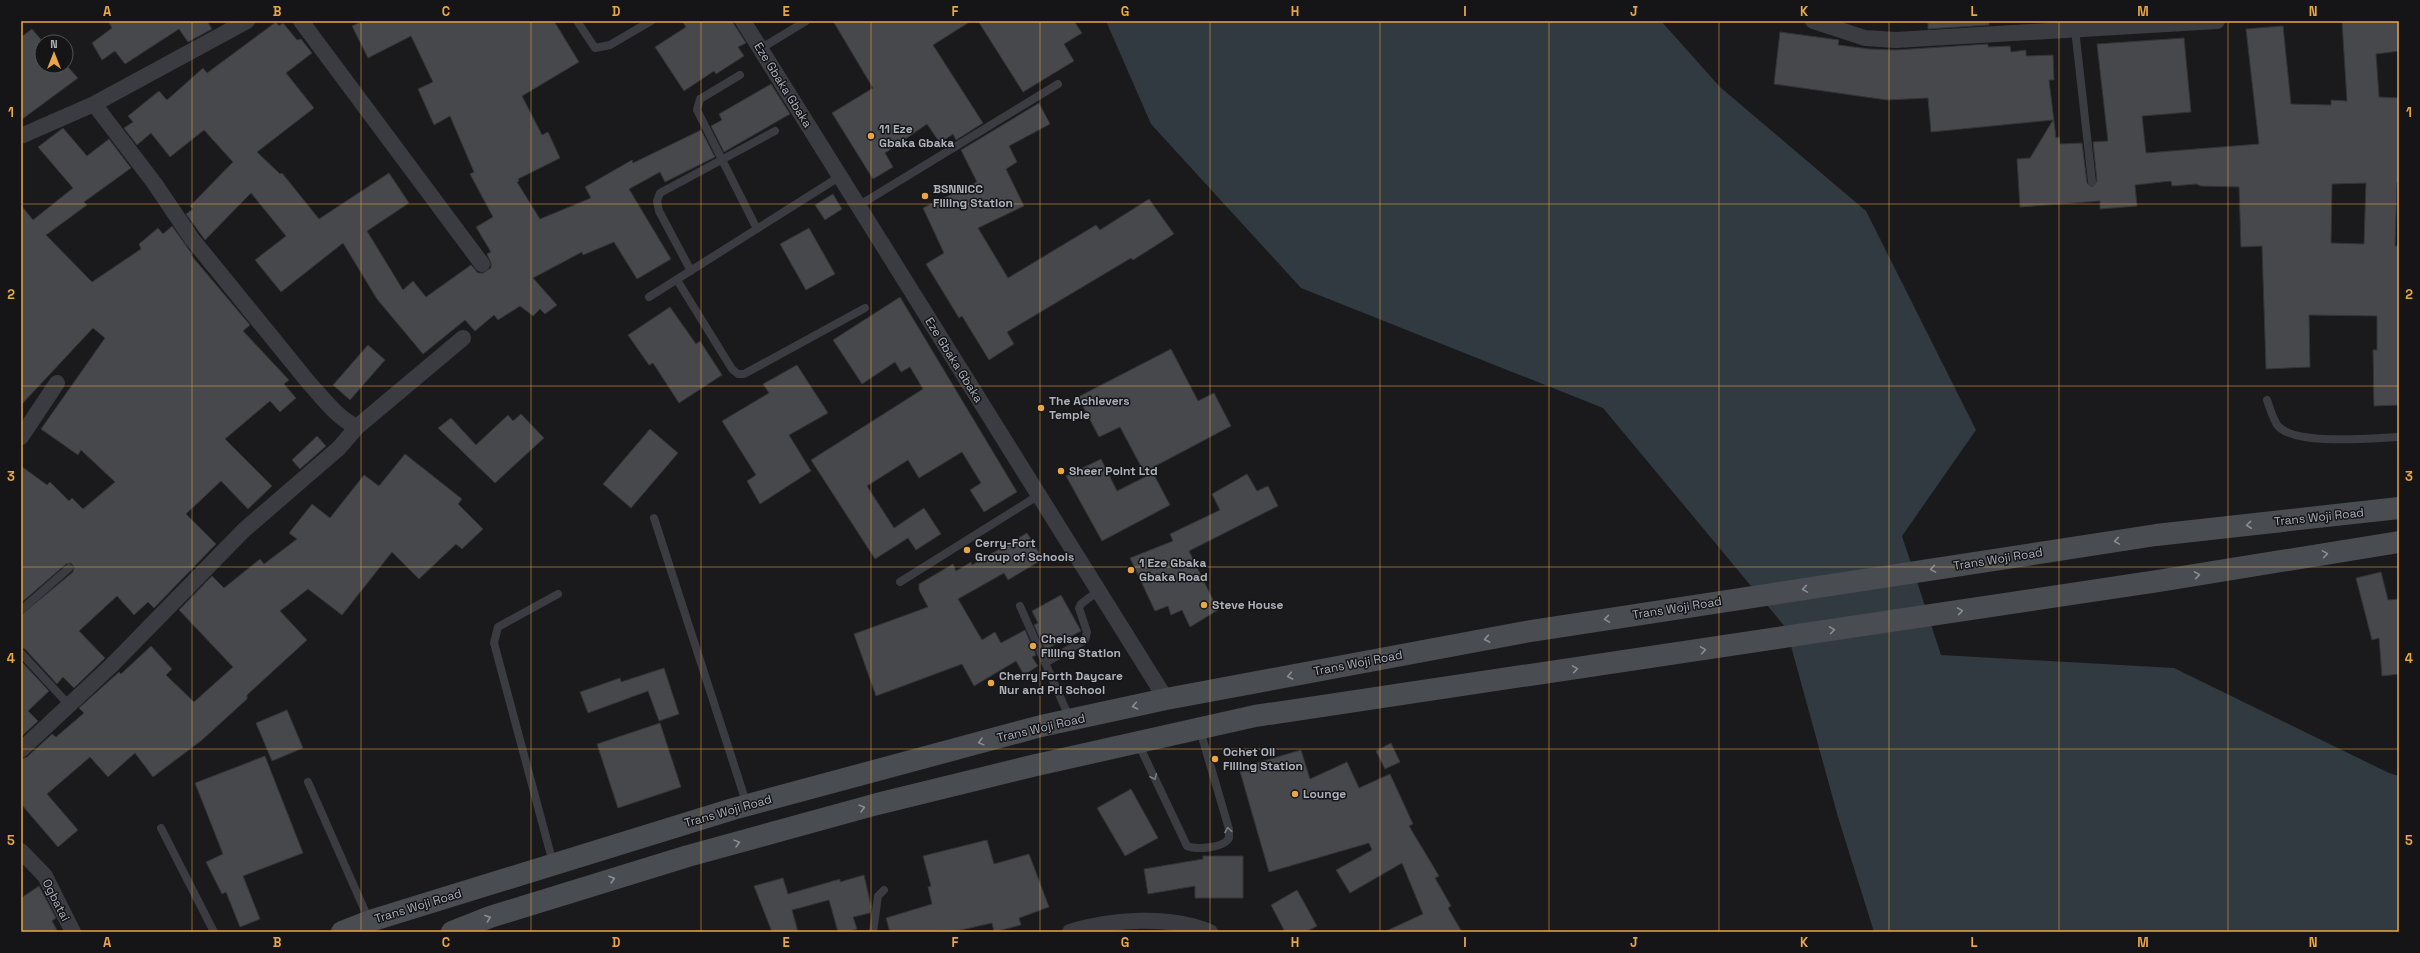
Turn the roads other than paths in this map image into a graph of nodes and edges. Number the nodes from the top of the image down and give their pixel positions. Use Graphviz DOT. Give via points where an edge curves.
graph roads {
  1 [pos="247,21"];
  2 [pos="301,21"];
  3 [pos="577,21"];
  4 [pos="651,21"];
  5 [pos="743,21"];
  6 [pos="806,21"];
  7 [pos="1813,21"];
  8 [pos="2217,21"];
  9 [pos="2106,24"];
  10 [pos="2075,29"];
  11 [pos="760,49"];
  12 [pos="740,75"];
  13 [pos="1058,84"];
  14 [pos="94,104"];
  15 [pos="775,131"];
  16 [pos="21,136"];
  17 [pos="722,160"];
  18 [pos="839,177"];
  19 [pos="2092,182"];
  20 [pos="858,206"];
  21 [pos="757,229"];
  22 [pos="482,264"];
  23 [pos="691,271"];
  24 [pos="677,280"];
  25 [pos="649,297"];
  26 [pos="865,308"];
  27 [pos="463,338"];
  28 [pos="57,383"];
  29 [pos="2267,400"];
  30 [pos="357,427"];
  31 [pos="21,437"];
  32 [pos="2399,437"];
  33 [pos="1039,495"];
  34 [pos="2399,508"];
  35 [pos="654,518"];
  36 [pos="2399,542"];
  37 [pos="69,568"];
  38 [pos="900,582"];
  39 [pos="1098,591"];
  40 [pos="558,594"];
  41 [pos="1020,606"];
  42 [pos="21,610"];
  43 [pos="21,654"];
  44 [pos="1045,663"];
  45 [pos="1166,699"];
  46 [pos="69,705"];
  47 [pos="1070,720"];
  48 [pos="1199,728"];
  49 [pos="1138,742"];
  50 [pos="21,750"];
  51 [pos="308,782"];
  52 [pos="747,805"];
  53 [pos="161,828"];
  54 [pos="758,837"];
  55 [pos="21,851"];
  56 [pos="553,864"];
  57 [pos="884,890"];
  58 [pos="559,896"];
  59 [pos="370,921"];
  60 [pos="73,932"];
  61 [pos="214,932"];
  62 [pos="342,932"];
  63 [pos="452,932"];
  64 [pos="873,932"];
  65 [pos="1070,932"];
  66 [pos="1210,932"];
  1 -- 14 [label="street"];
  2 -- 22 [label="street"];
  3 -- 4 [label="lane" via="595,48 610,45"];
  5 -- 11 [label="street, Eze Gbaka Gbaka"];
  6 -- 11 [label="lane"];
  7 -- 10 [label="street" via="1865,38 1896,40"];
  8 -- 9 [label="street"];
  9 -- 10 [label="street"];
  10 -- 19 [label="lane"];
  11 -- 18 [label="street, Eze Gbaka Gbaka"];
  12 -- 17 [label="lane" via="697,103 697,110"];
  13 -- 20 [label="lane"];
  14 -- 16 [label="street"];
  14 -- 30 [label="street" via="155,184 192,239 294,365 328,405"];
  15 -- 17 [label="lane"];
  17 -- 21 [label="lane"];
  17 -- 23 [label="lane" via="660,193 659,211"];
  18 -- 20 [label="street, Eze Gbaka Gbaka"];
  18 -- 21 [label="lane"];
  20 -- 33 [label="street, Eze Gbaka Gbaka"];
  21 -- 23 [label="lane"];
  23 -- 24 [label="lane"];
  24 -- 25 [label="lane"];
  24 -- 26 [label="lane" via="732,369 738,374 744,374"];
  27 -- 30 [label="street"];
  28 -- 31 [label="street"];
  29 -- 32 [label="lane" via="2278,426 2289,433 2306,438"];
  30 -- 46 [label="street" via="339,448 244,530 112,665"];
  33 -- 38 [label="lane"];
  33 -- 39 [label="street, Eze Gbaka Gbaka"];
  34 -- 45 [label="main road, Trans Woji Road, one-way" via="2156,535 1525,632"];
  35 -- 52 [label="lane"];
  48 -- 36 [label="main road, one-way" via="1255,716 2158,581"];
  37 -- 42 [label="lane"];
  39 -- 44 [label="lane" via="1080,604 1087,632 1085,640"];
  39 -- 45 [label="street, Eze Gbaka Gbaka"];
  40 -- 56 [label="lane" via="498,626 494,643"];
  41 -- 44 [label="lane"];
  43 -- 46 [label="lane"];
  44 -- 47 [label="lane"];
  45 -- 47 [label="main road, Trans Woji Road, one-way"];
  46 -- 50 [label="street"];
  47 -- 52 [label="main road, Trans Woji Road, one-way"];
  48 -- 49 [label="main road"];
  49 -- 48 [label="lane, one-way" via="1187,846 1192,848 1223,844 1229,838 1229,829"];
  54 -- 49 [label="main road, one-way" via="893,800"];
  51 -- 59 [label="lane"];
  52 -- 54 [label="main road"];
  52 -- 56 [label="main road, Trans Woji Road"];
  53 -- 61 [label="lane"];
  58 -- 54 [label="main road, one-way"];
  55 -- 60 [label="street, Ogbatai" via="45,876"];
  56 -- 58 [label="main road"];
  56 -- 59 [label="main road, Trans Woji Road"];
  57 -- 64 [label="lane" via="878,896"];
  63 -- 58 [label="main road, one-way"];
  59 -- 62 [label="main road, Trans Woji Road"];
  65 -- 66 [label="street" via="1092,925 1133,921 1197,926"];
}
